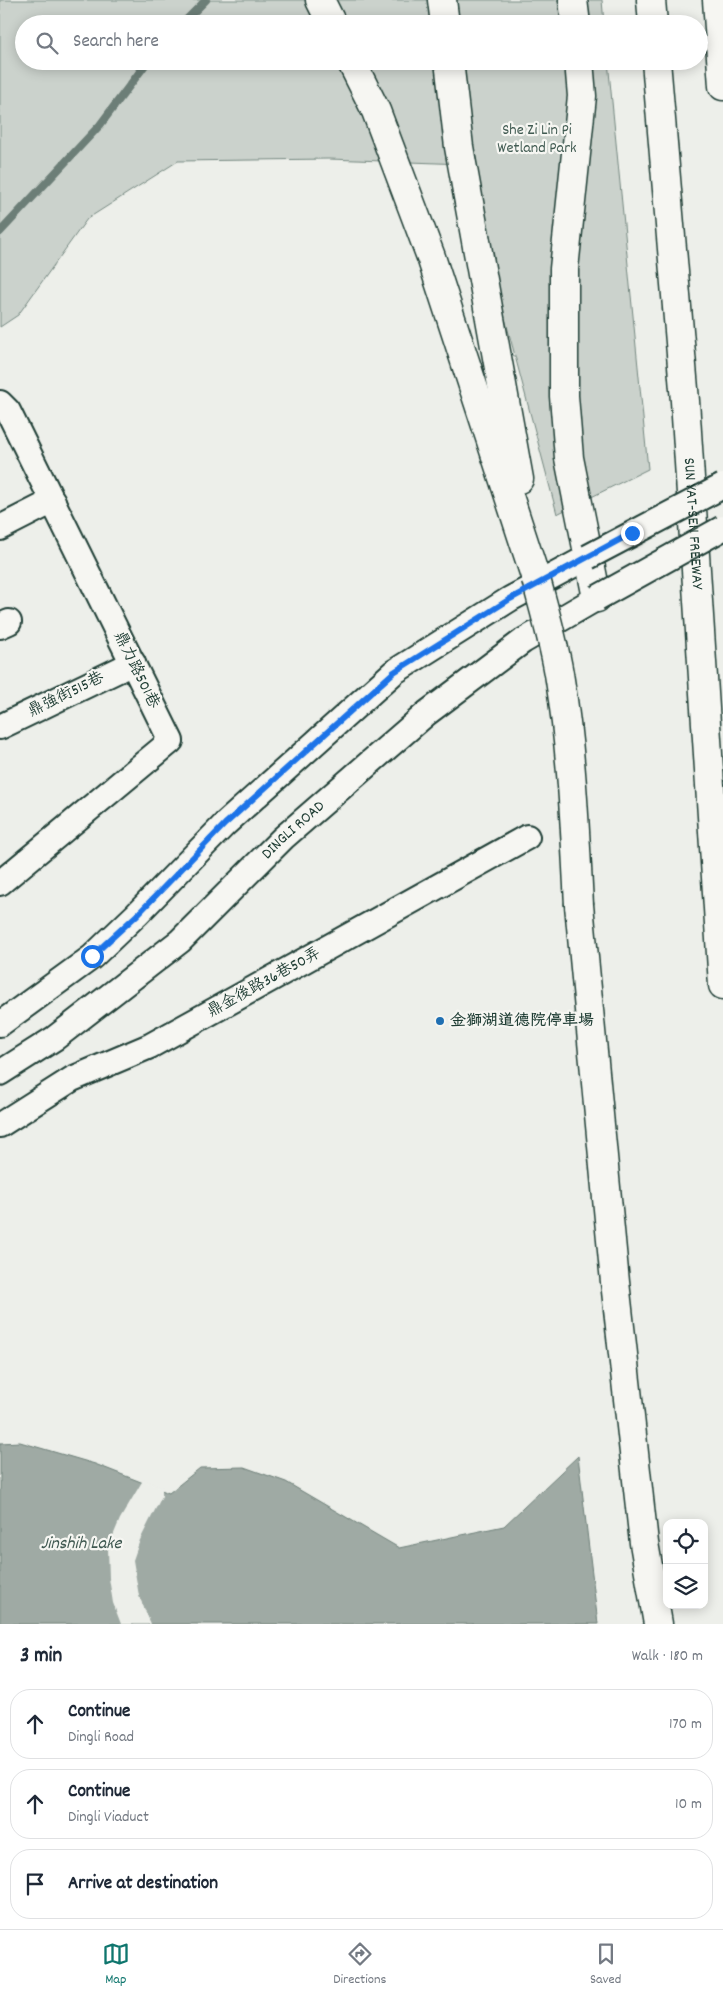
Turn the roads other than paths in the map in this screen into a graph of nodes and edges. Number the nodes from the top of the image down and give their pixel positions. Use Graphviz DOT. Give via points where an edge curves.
graph roads {
  1 [pos="320,0"];
  2 [pos="442,0"];
  3 [pos="573,0"];
  4 [pos="651,0"];
  5 [pos="717,0"];
  6 [pos="328,15"];
  7 [pos="444,15"];
  8 [pos="575,15"];
  9 [pos="652,15"];
  10 [pos="356,70"];
  11 [pos="450,70"];
  12 [pos="580,70"];
  13 [pos="657,70"];
  14 [pos="723,86"];
  15 [pos="0,403"];
  16 [pos="723,486"];
  17 [pos="53,501"];
  18 [pos="0,528"];
  19 [pos="723,528"];
  20 [pos="588,557"];
  21 [pos="536,579"];
  22 [pos="597,598"];
  23 [pos="132,663"];
  24 [pos="0,727"];
  25 [pos="527,837"];
  26 [pos="0,883"];
  27 [pos="723,985"];
  28 [pos="0,1024"];
  29 [pos="0,1073"];
  30 [pos="0,1125"];
  31 [pos="658,1624"];
  1 -- 6 [label="highway"];
  2 -- 7 [label="highway"];
  3 -- 8 [label="highway"];
  4 -- 9 [label="highway"];
  5 -- 14 [label="highway"];
  10 -- 21 [label="highway" via="376,111 431,258"];
  11 -- 21 [label="highway" via="459,147"];
  12 -- 20 [label="highway" via="582,96 564,269 564,396 569,458"];
  13 -- 27 [label="highway, SUN YAT-SEN FREEWAY" via="685,401"];
  15 -- 17 [label="street, 鼎力路501巷" via="8,411"];
  16 -- 20 [label="street, bridge"];
  17 -- 18 [label="street"];
  17 -- 23 [label="street, 鼎力路501巷"];
  19 -- 22 [label="street, DINGLI ROAD, bridge"];
  20 -- 22 [label="highway"];
  20 -- 28 [label="street" via="510,599 394,672 225,824 138,914 92,956"];
  21 -- 31 [label="highway, bridge" via="560,680 572,774 579,905 615,1282 644,1543"];
  22 -- 29 [label="street, DINGLI ROAD" via="523,640 427,713 283,838 180,942 55,1038"];
  23 -- 24 [label="street, 鼎強街515巷"];
  23 -- 26 [label="street, 鼎力路501巷" via="171,741"];
  25 -- 30 [label="street, 鼎金後路36巷50弄" via="150,1046 72,1080"];
}
